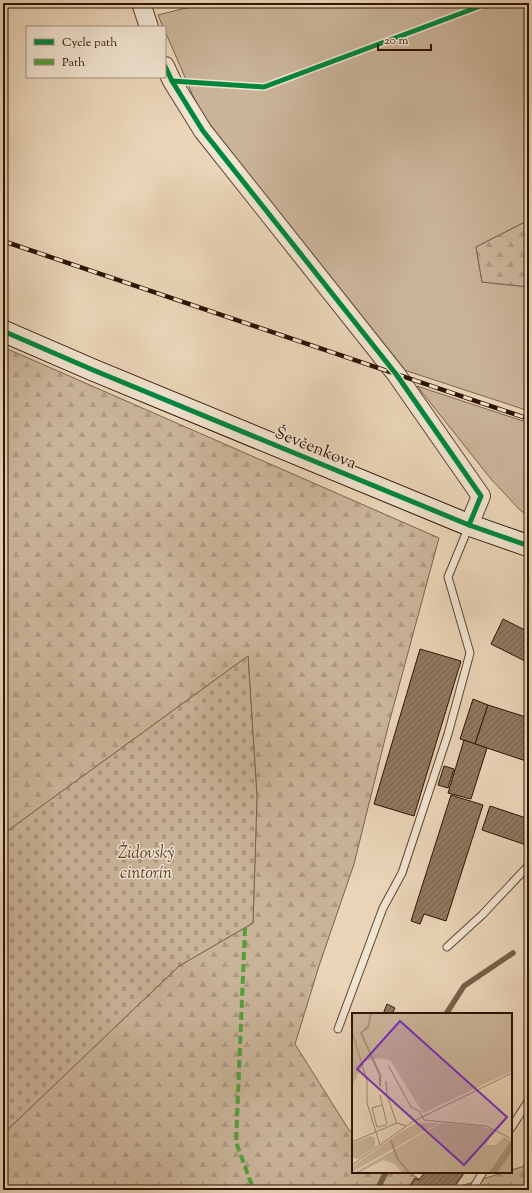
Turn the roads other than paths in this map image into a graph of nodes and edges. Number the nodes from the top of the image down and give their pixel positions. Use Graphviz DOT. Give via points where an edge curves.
graph roads {
  1 [pos="140,3"];
  2 [pos="149,26"];
  3 [pos="166,68"];
  4 [pos="3,331"];
  5 [pos="469,525"];
  6 [pos="529,546"];
  7 [pos="529,865"];
  8 [pos="447,947"];
  9 [pos="338,1029"];
  10 [pos="529,1100"];
  11 [pos="512,1126"];
  12 [pos="482,1173"];
  13 [pos="472,1190"];
  1 -- 2 [label="street"];
  3 -- 5 [label="street" via="203,131 396,374 481,496"];
  4 -- 5 [label="main road, Ševčenkova"];
  5 -- 6 [label="main road, Ševčenkova"];
  5 -- 9 [label="lane" via="448,577 470,653 448,734 402,873 383,908"];
  7 -- 8 [label="lane" via="482,915"];
  10 -- 11 [label="lane"];
  12 -- 13 [label="lane"];
}
